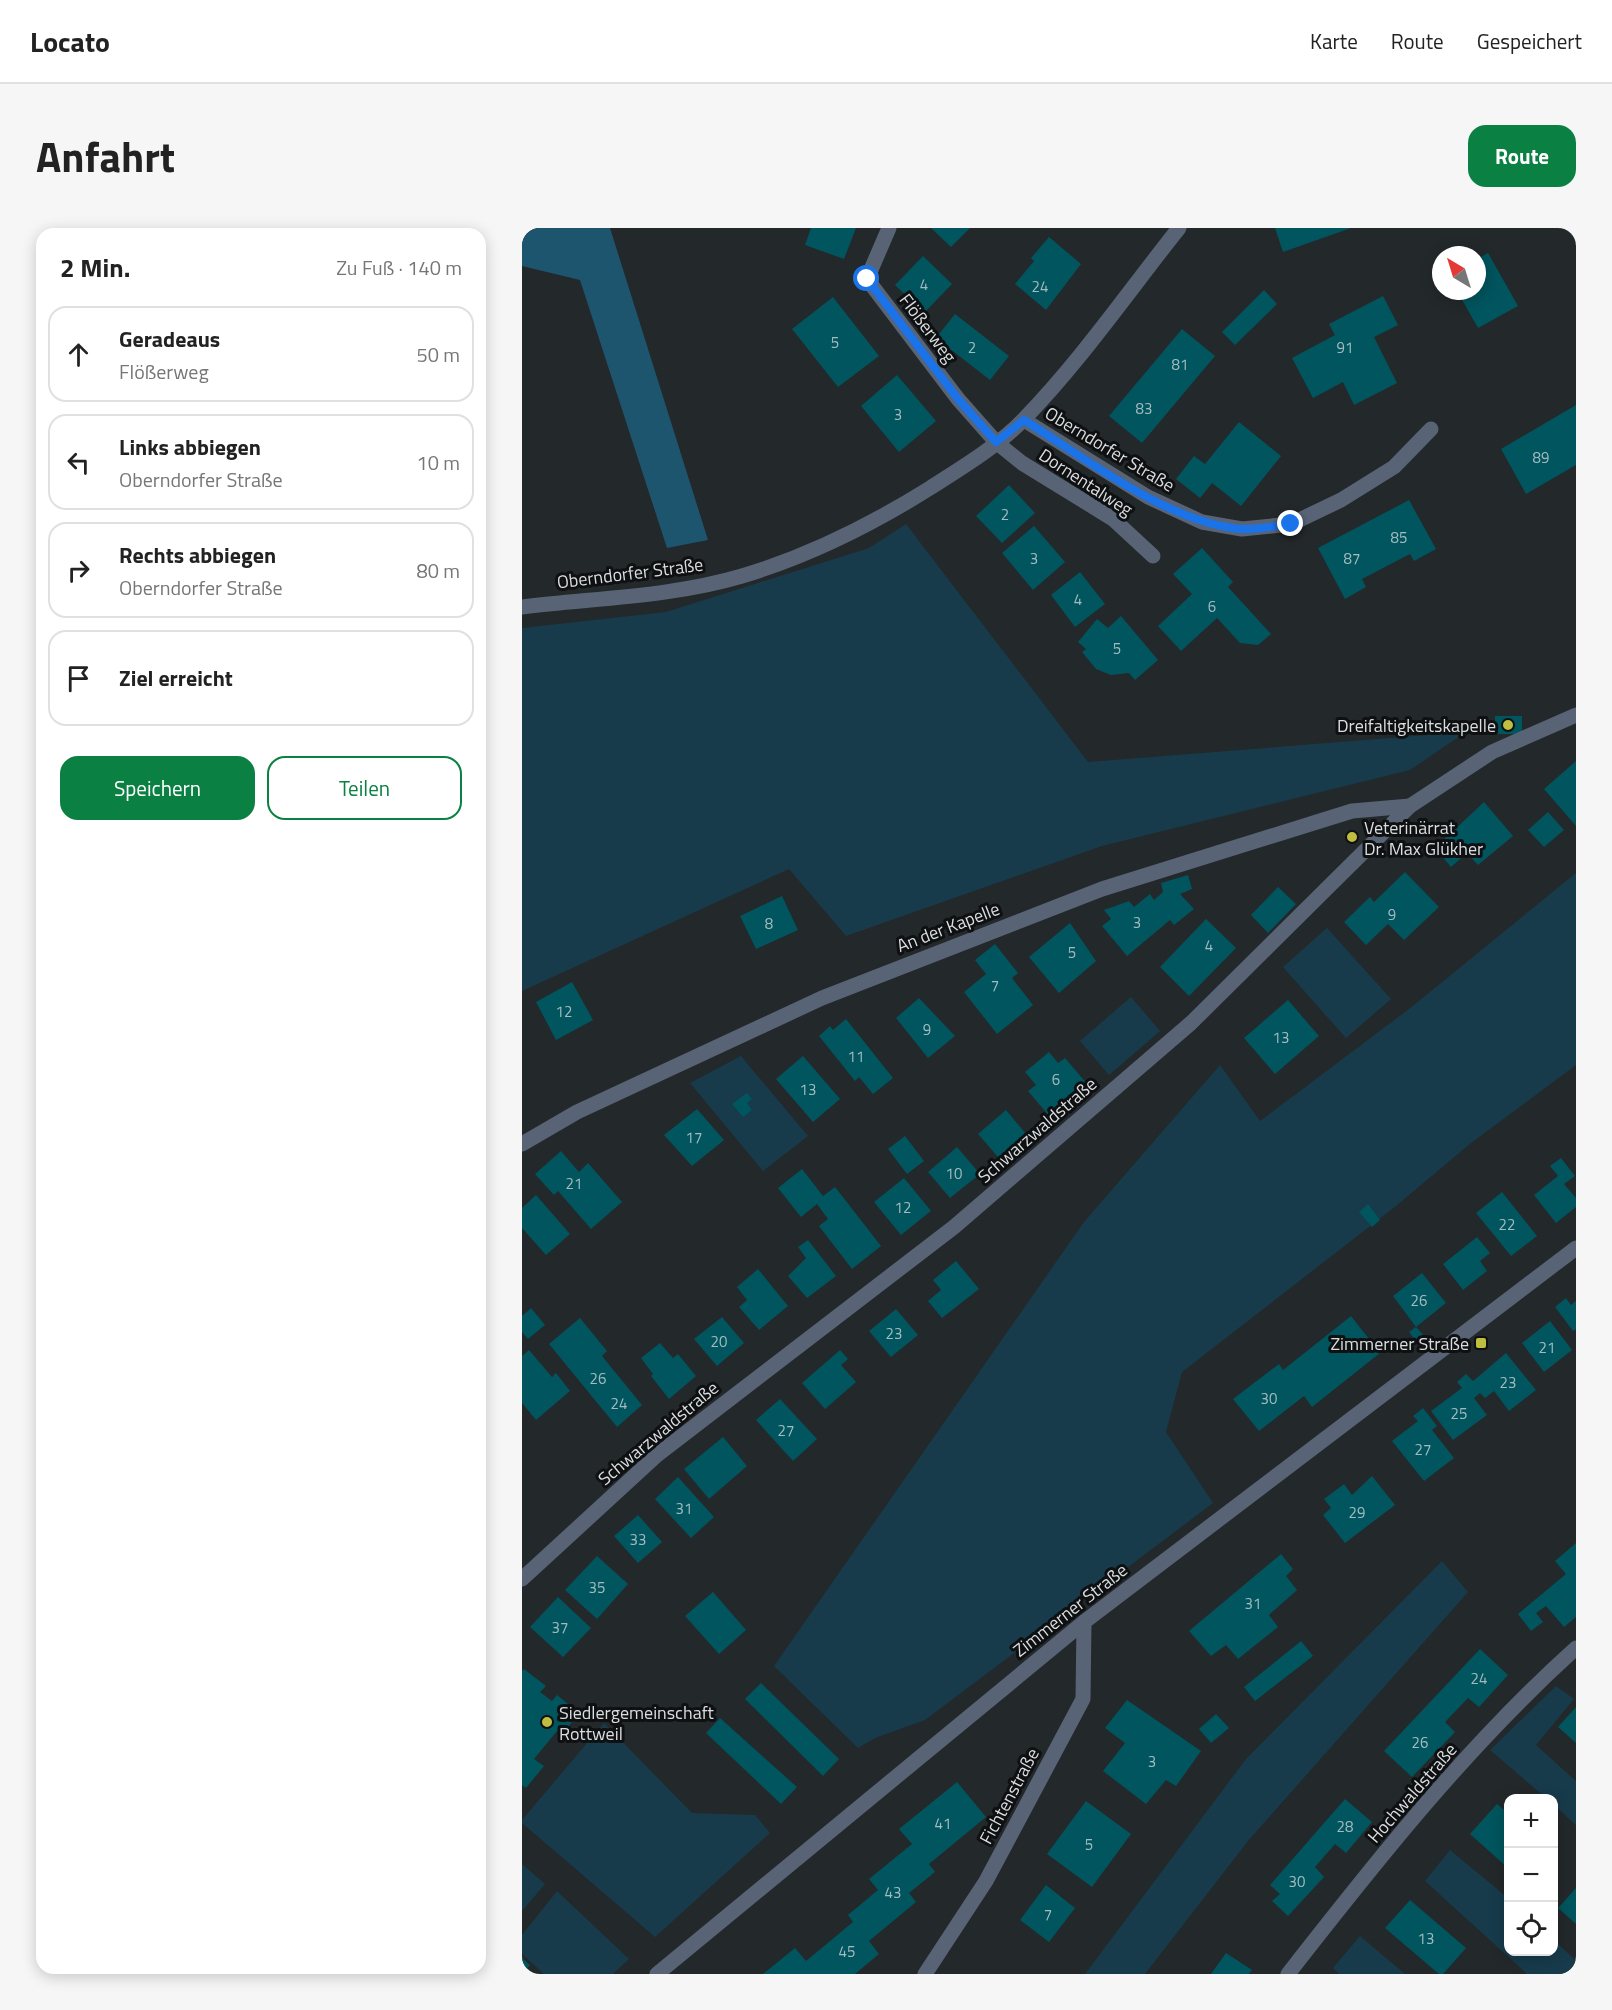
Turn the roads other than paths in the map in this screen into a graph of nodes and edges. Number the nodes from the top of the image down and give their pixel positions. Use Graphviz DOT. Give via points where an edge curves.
graph roads {
  1 [pos="889,228"];
  2 [pos="1179,228"];
  3 [pos="1024,420"];
  4 [pos="1431,429"];
  5 [pos="996,442"];
  6 [pos="1154,556"];
  7 [pos="522,607"];
  8 [pos="1576,715"];
  9 [pos="1410,806"];
  10 [pos="522,1144"];
  11 [pos="1576,1248"];
  12 [pos="522,1579"];
  13 [pos="1084,1622"];
  14 [pos="1576,1648"];
  15 [pos="657,1974"];
  16 [pos="924,1974"];
  17 [pos="1288,1974"];
  1 -- 5 [label="street, Flößerweg" via="867,279 958,399"];
  2 -- 3 [label="street, Oberndorfer Straße" via="1101,331"];
  3 -- 4 [label="street, Oberndorfer Straße" via="1148,497 1202,522 1242,529 1291,524 1341,500 1394,467"];
  3 -- 5 [label="street, Oberndorfer Straße"];
  5 -- 6 [label="street, Dornentalweg" via="1022,463 1113,519"];
  5 -- 7 [label="street, Oberndorfer Straße" via="878,520 816,550 762,569 666,592"];
  8 -- 9 [label="street, Schwarzwaldstraße" via="1492,752"];
  9 -- 10 [label="street, An der Kapelle" via="1352,811 1102,889 822,998 577,1112"];
  9 -- 12 [label="street, Schwarzwaldstraße" via="1183,1031 954,1227 657,1455"];
  11 -- 13 [label="street, Zimmerner Straße"];
  13 -- 15 [label="street, Zimmerner Straße"];
  13 -- 16 [label="street, Fichtenstraße" via="1083,1699 986,1881"];
  14 -- 17 [label="street, Hochwaldstraße" via="1457,1769 1350,1894"];
}
